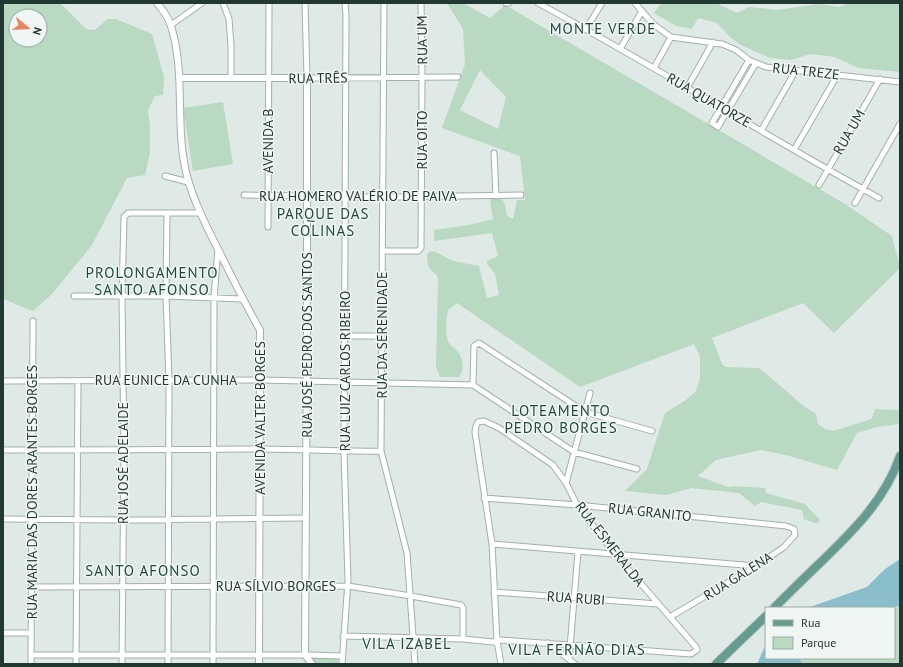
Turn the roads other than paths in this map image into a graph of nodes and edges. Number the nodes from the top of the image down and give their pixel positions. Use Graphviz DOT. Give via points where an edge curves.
graph roads {
  1 [pos="157,3"];
  2 [pos="202,3"];
  3 [pos="223,3"];
  4 [pos="269,3"];
  5 [pos="305,3"];
  6 [pos="344,3"];
  7 [pos="384,3"];
  8 [pos="421,3"];
  9 [pos="538,3"];
  10 [pos="602,3"];
  11 [pos="635,3"];
  12 [pos="642,12"];
  13 [pos="171,25"];
  14 [pos="586,29"];
  15 [pos="671,37"];
  16 [pos="713,42"];
  17 [pos="620,49"];
  18 [pos="749,60"];
  19 [pos="756,63"];
  20 [pos="654,68"];
  21 [pos="796,70"];
  22 [pos="838,74"];
  23 [pos="346,77"];
  24 [pos="384,77"];
  25 [pos="422,77"];
  26 [pos="458,77"];
  27 [pos="179,78"];
  28 [pos="231,78"];
  29 [pos="268,78"];
  30 [pos="306,78"];
  31 [pos="880,79"];
  32 [pos="900,82"];
  33 [pos="687,88"];
  34 [pos="721,108"];
  35 [pos="728,112"];
  36 [pos="900,124"];
  37 [pos="761,131"];
  38 [pos="794,150"];
  39 [pos="494,153"];
  40 [pos="828,170"];
  41 [pos="165,176"];
  42 [pos="188,182"];
  43 [pos="819,185"];
  44 [pos="863,189"];
  45 [pos="244,195"];
  46 [pos="521,195"];
  47 [pos="268,196"];
  48 [pos="496,196"];
  49 [pos="307,197"];
  50 [pos="345,197"];
  51 [pos="383,197"];
  52 [pos="421,197"];
  53 [pos="879,198"];
  54 [pos="855,203"];
  55 [pos="167,213"];
  56 [pos="200,213"];
  57 [pos="268,227"];
  58 [pos="218,249"];
  59 [pos="382,251"];
  60 [pos="74,296"];
  61 [pos="122,296"];
  62 [pos="166,296"];
  63 [pos="214,298"];
  64 [pos="242,299"];
  65 [pos="33,321"];
  66 [pos="345,336"];
  67 [pos="381,336"];
  68 [pos="78,380"];
  69 [pos="123,380"];
  70 [pos="169,380"];
  71 [pos="215,380"];
  72 [pos="261,380"];
  73 [pos="3,381"];
  74 [pos="32,381"];
  75 [pos="307,381"];
  76 [pos="344,382"];
  77 [pos="382,383"];
  78 [pos="473,385"];
  79 [pos="590,394"];
  80 [pos="585,412"];
  81 [pos="652,431"];
  82 [pos="169,449"];
  83 [pos="261,449"];
  84 [pos="3,450"];
  85 [pos="32,450"];
  86 [pos="124,450"];
  87 [pos="214,450"];
  88 [pos="77,451"];
  89 [pos="307,451"];
  90 [pos="381,451"];
  91 [pos="344,452"];
  92 [pos="574,452"];
  93 [pos="900,456"];
  94 [pos="637,469"];
  95 [pos="566,483"];
  96 [pos="484,498"];
  97 [pos="577,505"];
  98 [pos="3,518"];
  99 [pos="168,518"];
  100 [pos="306,518"];
  101 [pos="31,519"];
  102 [pos="77,519"];
  103 [pos="214,519"];
  104 [pos="260,519"];
  105 [pos="122,520"];
  106 [pos="791,527"];
  107 [pos="492,544"];
  108 [pos="578,552"];
  109 [pos="616,555"];
  110 [pos="756,566"];
  111 [pos="77,586"];
  112 [pos="122,586"];
  113 [pos="214,586"];
  114 [pos="260,586"];
  115 [pos="348,586"];
  116 [pos="31,587"];
  117 [pos="168,587"];
  118 [pos="306,587"];
  119 [pos="494,592"];
  120 [pos="411,596"];
  121 [pos="574,599"];
  122 [pos="658,604"];
  123 [pos="775,607"];
  124 [pos="670,617"];
  125 [pos="765,617"];
  126 [pos="3,633"];
  127 [pos="31,633"];
  128 [pos="343,636"];
  129 [pos="413,637"];
  130 [pos="463,639"];
  131 [pos="497,641"];
  132 [pos="547,643"];
  133 [pos="570,644"];
  134 [pos="76,654"];
  135 [pos="31,655"];
  136 [pos="305,655"];
  137 [pos="122,656"];
  138 [pos="168,656"];
  139 [pos="212,656"];
  140 [pos="259,656"];
  141 [pos="342,656"];
  142 [pos="569,659"];
  143 [pos="31,664"];
  144 [pos="76,664"];
  145 [pos="122,664"];
  146 [pos="168,664"];
  147 [pos="213,664"];
  148 [pos="259,664"];
  149 [pos="305,664"];
  150 [pos="312,664"];
  151 [pos="342,664"];
  152 [pos="415,664"];
  153 [pos="501,664"];
  154 [pos="575,664"];
  155 [pos="716,664"];
  1 -- 13 [label="street, AVENIDA VALTER BORGES"];
  2 -- 13 [label="street"];
  3 -- 28 [label="street" via="229,19"];
  4 -- 29 [label="street, AVENIDA B"];
  5 -- 30 [label="street, RUA JOSÉ PEDRO DOS SANTOS"];
  6 -- 23 [label="street, RUA LUIZ CARLOS RIBEIRO"];
  7 -- 24 [label="street, RUA DA SERENIDADE"];
  8 -- 25 [label="street, RUA UM"];
  9 -- 14 [label="street, RUA QUATORZE"];
  10 -- 14 [label="street"];
  11 -- 12 [label="street, RUA TREZE"];
  12 -- 15 [label="street, RUA TREZE"];
  12 -- 17 [label="street"];
  13 -- 27 [label="street, AVENIDA VALTER BORGES"];
  14 -- 17 [label="street, RUA QUATORZE"];
  15 -- 16 [label="street, RUA TREZE"];
  15 -- 20 [label="street"];
  16 -- 18 [label="street, RUA TREZE" via="736,50"];
  16 -- 33 [label="street"];
  17 -- 20 [label="street, RUA QUATORZE"];
  18 -- 19 [label="street, RUA TREZE"];
  18 -- 34 [label="street"];
  19 -- 21 [label="street, RUA TREZE" via="766,67"];
  19 -- 35 [label="street"];
  20 -- 33 [label="street, RUA QUATORZE"];
  21 -- 22 [label="street, RUA TREZE"];
  21 -- 37 [label="street"];
  22 -- 31 [label="street, RUA TREZE"];
  22 -- 38 [label="street"];
  23 -- 24 [label="street, RUA TRÊS"];
  23 -- 30 [label="street, RUA TRÊS"];
  23 -- 50 [label="street, RUA LUIZ CARLOS RIBEIRO"];
  24 -- 25 [label="street, RUA TRÊS"];
  24 -- 51 [label="street, RUA DA SERENIDADE"];
  25 -- 26 [label="street, RUA TRÊS"];
  25 -- 52 [label="street, RUA OITO"];
  27 -- 28 [label="street, RUA TRÊS"];
  27 -- 42 [label="street, AVENIDA VALTER BORGES" via="181,134"];
  28 -- 29 [label="street, RUA TRÊS"];
  29 -- 30 [label="street, RUA TRÊS"];
  29 -- 47 [label="street, AVENIDA B"];
  30 -- 49 [label="street, RUA JOSÉ PEDRO DOS SANTOS"];
  31 -- 32 [label="street, RUA TREZE"];
  31 -- 40 [label="street, RUA UM"];
  33 -- 34 [label="street, RUA QUATORZE"];
  34 -- 35 [label="street, RUA QUATORZE"];
  34 -- 35 [label="street" via="712,123 718,127"];
  35 -- 37 [label="street, RUA QUATORZE"];
  36 -- 44 [label="street"];
  37 -- 38 [label="street, RUA QUATORZE"];
  38 -- 40 [label="street, RUA QUATORZE"];
  39 -- 48 [label="street"];
  40 -- 43 [label="street, RUA UM"];
  40 -- 44 [label="street, RUA QUATORZE"];
  41 -- 42 [label="street"];
  42 -- 56 [label="street, AVENIDA VALTER BORGES"];
  44 -- 53 [label="street, RUA QUATORZE"];
  44 -- 54 [label="street"];
  45 -- 47 [label="street, RUA HOMERO VALÉRIO DE PAIVA"];
  46 -- 48 [label="street, RUA HOMERO VALÉRIO DE PAIVA"];
  47 -- 49 [label="street, RUA HOMERO VALÉRIO DE PAIVA"];
  47 -- 57 [label="street, AVENIDA B"];
  48 -- 52 [label="street, RUA HOMERO VALÉRIO DE PAIVA"];
  49 -- 50 [label="street, RUA HOMERO VALÉRIO DE PAIVA"];
  49 -- 75 [label="street, RUA JOSÉ PEDRO DOS SANTOS"];
  50 -- 51 [label="street, RUA HOMERO VALÉRIO DE PAIVA"];
  50 -- 66 [label="street, RUA LUIZ CARLOS RIBEIRO"];
  51 -- 52 [label="street, RUA HOMERO VALÉRIO DE PAIVA"];
  51 -- 59 [label="street, RUA DA SERENIDADE"];
  52 -- 59 [label="street, RUA OITO" via="420,250"];
  55 -- 56 [label="street"];
  55 -- 61 [label="street, RUA JOSÉ ADELAIDE" via="128,213 124,217"];
  55 -- 62 [label="street"];
  56 -- 58 [label="street, AVENIDA VALTER BORGES"];
  58 -- 63 [label="street"];
  58 -- 64 [label="street, AVENIDA VALTER BORGES"];
  59 -- 67 [label="street, RUA DA SERENIDADE"];
  60 -- 61 [label="street"];
  61 -- 62 [label="street"];
  61 -- 69 [label="street, RUA JOSÉ ADELAIDE"];
  62 -- 63 [label="street"];
  62 -- 70 [label="street"];
  63 -- 64 [label="street"];
  63 -- 71 [label="street"];
  64 -- 72 [label="street, AVENIDA VALTER BORGES" via="260,330"];
  65 -- 74 [label="street, RUA MARIA DAS DORES ARANTES BORGES"];
  66 -- 67 [label="street"];
  66 -- 76 [label="street, RUA LUIZ CARLOS RIBEIRO"];
  67 -- 77 [label="street, RUA DA SERENIDADE"];
  68 -- 69 [label="street, RUA EUNICE DA CUNHA"];
  68 -- 74 [label="street, RUA EUNICE DA CUNHA"];
  68 -- 88 [label="street"];
  69 -- 70 [label="street, RUA EUNICE DA CUNHA"];
  69 -- 86 [label="street, RUA JOSÉ ADELAIDE"];
  70 -- 71 [label="street, RUA EUNICE DA CUNHA"];
  70 -- 82 [label="street"];
  71 -- 72 [label="street, RUA EUNICE DA CUNHA"];
  71 -- 87 [label="street"];
  72 -- 75 [label="street, RUA EUNICE DA CUNHA"];
  72 -- 83 [label="street, AVENIDA VALTER BORGES"];
  73 -- 74 [label="street, RUA EUNICE DA CUNHA"];
  74 -- 85 [label="street, RUA MARIA DAS DORES ARANTES BORGES"];
  75 -- 76 [label="street, RUA EUNICE DA CUNHA"];
  75 -- 89 [label="street, RUA JOSÉ PEDRO DOS SANTOS"];
  76 -- 77 [label="street, RUA EUNICE DA CUNHA"];
  76 -- 91 [label="street, RUA LUIZ CARLOS RIBEIRO"];
  77 -- 78 [label="street, RUA EUNICE DA CUNHA"];
  77 -- 90 [label="street, RUA DA SERENIDADE"];
  78 -- 80 [label="street" via="474,346 480,343"];
  78 -- 92 [label="street"];
  79 -- 80 [label="street"];
  80 -- 81 [label="street"];
  80 -- 92 [label="street"];
  82 -- 86 [label="street"];
  82 -- 87 [label="street"];
  82 -- 99 [label="street"];
  83 -- 87 [label="street"];
  83 -- 89 [label="street"];
  83 -- 104 [label="street, AVENIDA VALTER BORGES"];
  84 -- 85 [label="street"];
  85 -- 88 [label="street"];
  85 -- 101 [label="street, RUA MARIA DAS DORES ARANTES BORGES"];
  86 -- 88 [label="street"];
  86 -- 105 [label="street, RUA JOSÉ ADELAIDE"];
  87 -- 103 [label="street"];
  88 -- 102 [label="street"];
  89 -- 91 [label="street"];
  89 -- 100 [label="street, RUA JOSÉ PEDRO DOS SANTOS"];
  90 -- 91 [label="street"];
  90 -- 120 [label="street, RUA DA SERENIDADE" via="407,553"];
  91 -- 115 [label="street, RUA LUIZ CARLOS RIBEIRO"];
  92 -- 94 [label="street"];
  92 -- 95 [label="street"];
  93 -- 123 [label="main road" via="887,486 874,506 854,530"];
  95 -- 96 [label="street, RUA ESMERALDA" via="553,465 499,428 484,421 478,422 475,432"];
  95 -- 97 [label="street, RUA ESMERALDA"];
  96 -- 97 [label="street, RUA GRANITO"];
  96 -- 107 [label="street"];
  97 -- 106 [label="street, RUA GRANITO"];
  97 -- 109 [label="street, RUA ESMERALDA"];
  98 -- 101 [label="street"];
  99 -- 103 [label="street"];
  99 -- 105 [label="street"];
  99 -- 117 [label="street"];
  100 -- 104 [label="street"];
  100 -- 118 [label="street, RUA JOSÉ PEDRO DOS SANTOS"];
  101 -- 102 [label="street"];
  101 -- 116 [label="street, RUA MARIA DAS DORES ARANTES BORGES"];
  102 -- 105 [label="street"];
  102 -- 111 [label="street"];
  103 -- 104 [label="street"];
  103 -- 113 [label="street"];
  104 -- 114 [label="street, AVENIDA VALTER BORGES"];
  105 -- 112 [label="street, RUA JOSÉ ADELAIDE"];
  106 -- 110 [label="street, RUA GALENA" via="795,531 793,537 784,547"];
  107 -- 108 [label="street"];
  107 -- 119 [label="street"];
  108 -- 109 [label="street"];
  108 -- 121 [label="street"];
  109 -- 110 [label="street"];
  109 -- 122 [label="street, RUA ESMERALDA"];
  110 -- 124 [label="street, RUA GALENA"];
  111 -- 112 [label="street, RUA SÍLVIO BORGES"];
  111 -- 116 [label="street, RUA SÍLVIO BORGES"];
  111 -- 134 [label="street"];
  112 -- 117 [label="street, RUA SÍLVIO BORGES"];
  112 -- 137 [label="street, RUA JOSÉ ADELAIDE"];
  113 -- 114 [label="street, RUA SÍLVIO BORGES"];
  113 -- 117 [label="street, RUA SÍLVIO BORGES"];
  113 -- 139 [label="street"];
  114 -- 118 [label="street, RUA SÍLVIO BORGES"];
  114 -- 140 [label="street, AVENIDA VALTER BORGES"];
  115 -- 118 [label="street, RUA SÍLVIO BORGES"];
  115 -- 120 [label="street, RUA SÍLVIO BORGES"];
  115 -- 128 [label="street, RUA LUIZ CARLOS RIBEIRO"];
  116 -- 127 [label="street, RUA MARIA DAS DORES ARANTES BORGES"];
  117 -- 138 [label="street"];
  118 -- 136 [label="street, RUA JOSÉ PEDRO DOS SANTOS"];
  119 -- 121 [label="street, RUA RUBI"];
  119 -- 131 [label="street"];
  120 -- 129 [label="street, RUA DA SERENIDADE"];
  120 -- 130 [label="street, RUA SÍLVIO BORGES" via="462,606"];
  121 -- 122 [label="street, RUA RUBI"];
  121 -- 133 [label="street"];
  122 -- 124 [label="street, RUA ESMERALDA"];
  124 -- 133 [label="street, RUA ESMERALDA" via="697,650 691,654"];
  125 -- 155 [label="main road"];
  126 -- 127 [label="street"];
  127 -- 135 [label="street, RUA MARIA DAS DORES ARANTES BORGES"];
  128 -- 129 [label="street"];
  128 -- 141 [label="street, RUA LUIZ CARLOS RIBEIRO"];
  129 -- 130 [label="street"];
  129 -- 152 [label="street, RUA DA SERENIDADE"];
  130 -- 131 [label="street"];
  131 -- 132 [label="street"];
  131 -- 153 [label="street"];
  132 -- 133 [label="street"];
  132 -- 142 [label="street"];
  133 -- 142 [label="street"];
  134 -- 135 [label="street"];
  134 -- 137 [label="street"];
  134 -- 144 [label="street"];
  135 -- 143 [label="street, RUA MARIA DAS DORES ARANTES BORGES"];
  136 -- 140 [label="street"];
  136 -- 141 [label="street"];
  136 -- 149 [label="street, RUA JOSÉ PEDRO DOS SANTOS"];
  136 -- 150 [label="street"];
  137 -- 138 [label="street"];
  137 -- 145 [label="street, RUA JOSÉ ADELAIDE"];
  138 -- 139 [label="street"];
  138 -- 146 [label="street"];
  139 -- 140 [label="street"];
  139 -- 147 [label="street"];
  140 -- 148 [label="street, AVENIDA VALTER BORGES"];
  141 -- 151 [label="street, RUA LUIZ CARLOS RIBEIRO"];
  142 -- 154 [label="street"];
}
